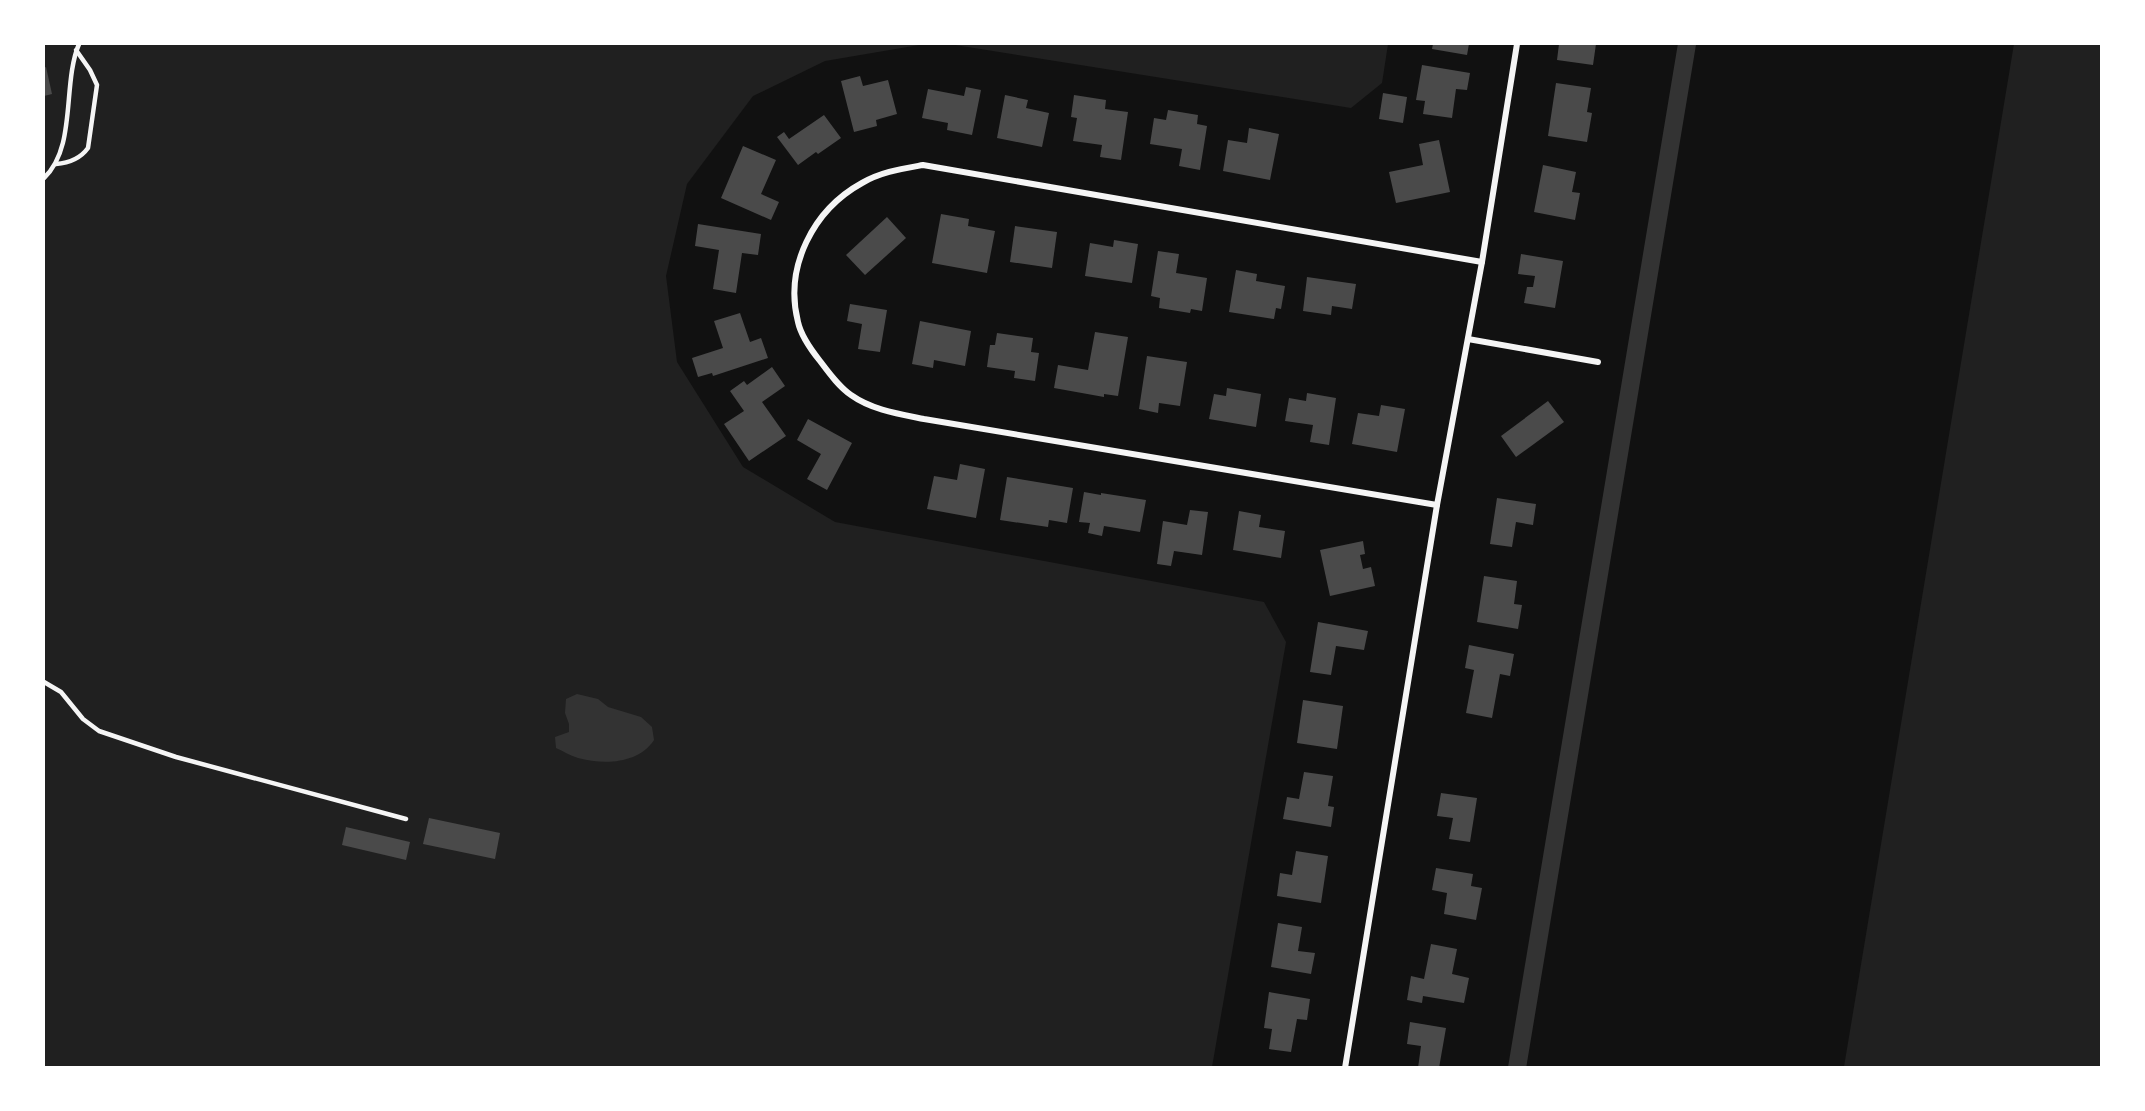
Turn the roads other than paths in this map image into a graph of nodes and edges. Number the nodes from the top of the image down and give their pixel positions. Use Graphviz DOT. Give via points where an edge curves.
graph roads {
  1 [pos="79,44"];
  2 [pos="1517,44"];
  3 [pos="76,50"];
  4 [pos="56,164"];
  5 [pos="44,178"];
  6 [pos="1482,262"];
  7 [pos="1468,339"];
  8 [pos="1598,362"];
  9 [pos="1437,506"];
  10 [pos="44,682"];
  11 [pos="406,819"];
  12 [pos="1345,1068"];
  1 -- 3 [label="lane"];
  2 -- 6 [label="street"];
  3 -- 4 [label="lane"];
  3 -- 4 [label="lane" via="97,85 88,148 66,164"];
  4 -- 5 [label="lane"];
  6 -- 7 [label="street"];
  6 -- 9 [label="street" via="922,165 883,174 838,200 804,245 795,272 798,323 812,351 850,395 876,408"];
  7 -- 8 [label="street"];
  7 -- 9 [label="street"];
  9 -- 12 [label="street"];
  10 -- 11 [label="lane" via="61,692 83,719 99,731 176,757"];
}
